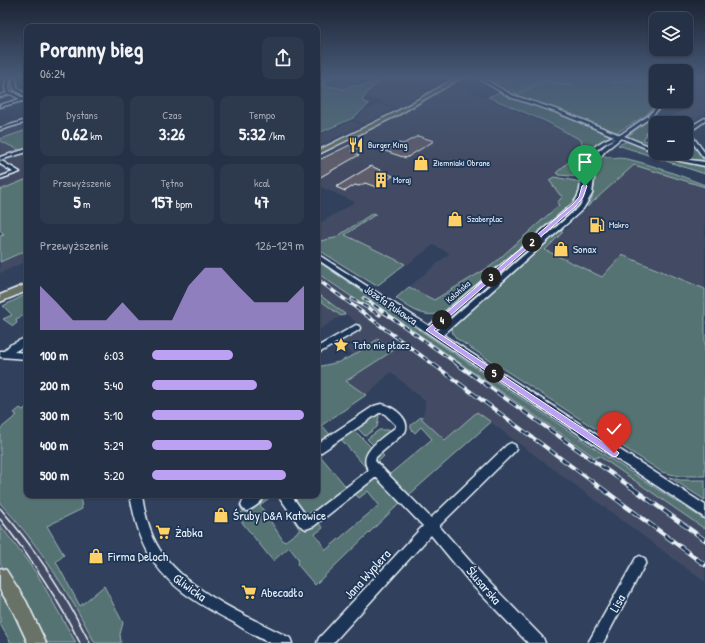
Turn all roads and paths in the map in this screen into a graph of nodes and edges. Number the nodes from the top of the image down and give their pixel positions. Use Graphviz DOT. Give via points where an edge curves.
graph roads {
  1 [pos="401,108"];
  2 [pos="406,108"];
  3 [pos="549,108"];
  4 [pos="658,108"];
  5 [pos="705,120"];
  6 [pos="24,122"];
  7 [pos="0,129"];
  8 [pos="619,136"];
  9 [pos="320,148"];
  10 [pos="649,148"];
  11 [pos="24,151"];
  12 [pos="320,152"];
  13 [pos="705,156"];
  14 [pos="686,160"];
  15 [pos="0,161"];
  16 [pos="705,163"];
  17 [pos="1,178"];
  18 [pos="320,258"];
  19 [pos="24,282"];
  20 [pos="24,288"];
  21 [pos="0,293"];
  22 [pos="0,299"];
  23 [pos="356,328"];
  24 [pos="433,333"];
  25 [pos="24,342"];
  26 [pos="320,349"];
  27 [pos="3,354"];
  28 [pos="24,356"];
  29 [pos="320,448"];
  30 [pos="511,448"];
  31 [pos="377,470"];
  32 [pos="136,498"];
  33 [pos="255,498"];
  34 [pos="286,498"];
  35 [pos="247,505"];
  36 [pos="705,512"];
  37 [pos="431,526"];
  38 [pos="640,562"];
  39 [pos="0,576"];
  40 [pos="37,643"];
  41 [pos="285,643"];
  42 [pos="324,643"];
  43 [pos="538,643"];
  44 [pos="595,643"];
  1 -- 9 [label="main road"];
  2 -- 12 [label="main road"];
  3 -- 8 [label="street"];
  4 -- 8 [label="street, Kolońska"];
  5 -- 13 [label="street" via="688,133"];
  6 -- 7 [label="street"];
  8 -- 10 [label="street"];
  8 -- 24 [label="street, Kolońska" via="595,160 590,195 580,208"];
  8 -- 24 [label="street, Kolońska" via="599,147 588,158 585,166 584,191 575,205"];
  11 -- 15 [label="street"];
  14 -- 16 [label="street"];
  15 -- 17 [label="street" via="17,172"];
  18 -- 24 [label="street, Józefa Pukowca"];
  19 -- 21 [label="main road"];
  20 -- 22 [label="main road"];
  23 -- 26 [label="street"];
  24 -- 36 [label="street, Józefa Pukowca"];
  25 -- 27 [label="street"];
  27 -- 28 [label="street"];
  29 -- 31 [label="street" via="377,409 385,408 402,425 401,429 372,454 370,463"];
  30 -- 37 [label="street, Jana Wyplera"];
  31 -- 34 [label="street" via="310,522 303,521"];
  31 -- 37 [label="street"];
  32 -- 41 [label="street, Gliwicka" via="144,532 156,556 172,575 201,598"];
  33 -- 35 [label="street"];
  37 -- 42 [label="street, Jana Wyplera"];
  37 -- 43 [label="street, Ślusarska" via="478,581"];
  38 -- 44 [label="street, Lisa"];
  39 -- 40 [label="main road" via="20,607"];
}
